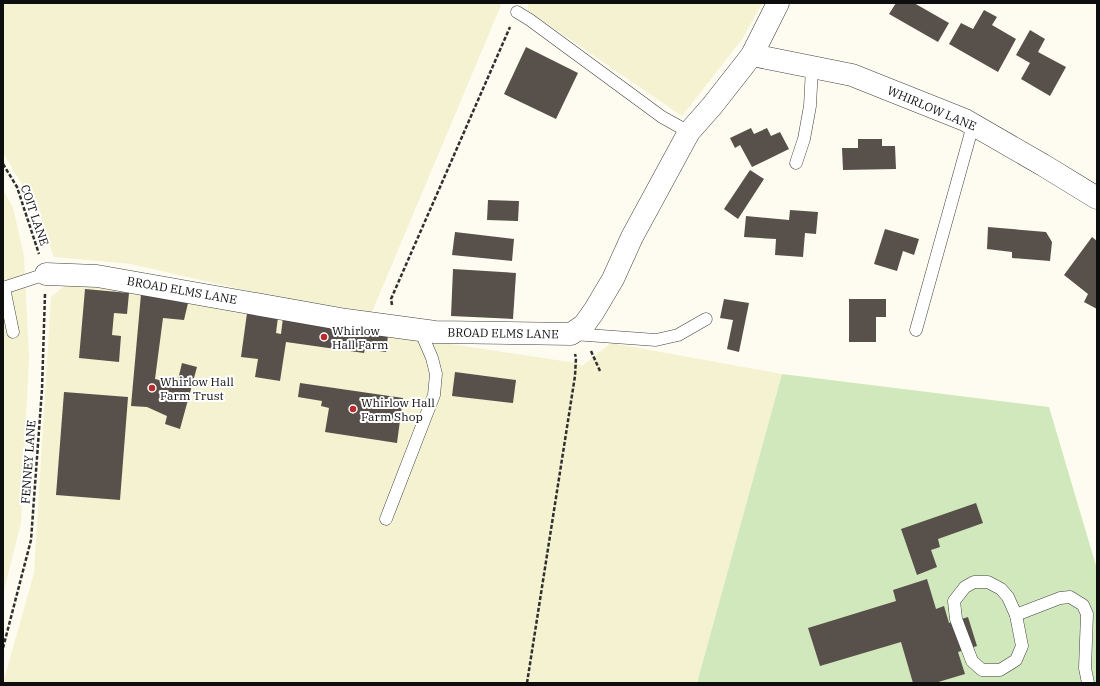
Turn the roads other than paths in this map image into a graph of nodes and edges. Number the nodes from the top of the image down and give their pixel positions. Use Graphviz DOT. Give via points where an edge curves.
graph roads {
  1 [pos="778,3"];
  2 [pos="517,12"];
  3 [pos="752,55"];
  4 [pos="812,67"];
  5 [pos="974,125"];
  6 [pos="689,132"];
  7 [pos="796,163"];
  8 [pos="1097,198"];
  9 [pos="46,274"];
  10 [pos="3,288"];
  11 [pos="706,318"];
  12 [pos="420,330"];
  13 [pos="916,330"];
  14 [pos="13,332"];
  15 [pos="571,334"];
  16 [pos="386,519"];
  17 [pos="1016,615"];
  18 [pos="1088,683"];
  1 -- 3 [label="street, BROAD ELMS LANE"];
  2 -- 6 [label="lane" via="662,118"];
  3 -- 4 [label="street, WHIRLOW LANE"];
  3 -- 6 [label="street, BROAD ELMS LANE"];
  4 -- 5 [label="street, WHIRLOW LANE" via="852,75"];
  4 -- 7 [label="lane" via="810,106 804,139"];
  5 -- 8 [label="street, WHIRLOW LANE"];
  5 -- 13 [label="lane"];
  6 -- 15 [label="street, BROAD ELMS LANE" via="635,230 613,279 584,325"];
  9 -- 10 [label="lane"];
  9 -- 12 [label="street, BROAD ELMS LANE" via="97,276 346,320"];
  10 -- 14 [label="lane"];
  11 -- 15 [label="lane" via="678,335 656,340"];
  12 -- 15 [label="street, BROAD ELMS LANE"];
  12 -- 16 [label="lane" via="436,374 434,395"];
  17 -- 17 [label="lane" via="1022,646 1016,660 1000,670 982,670 972,661 956,619 954,601 965,587 974,582 988,582 1001,589 1008,597"];
  17 -- 18 [label="lane" via="1060,598 1070,597 1083,605 1087,614 1085,668"];
}
